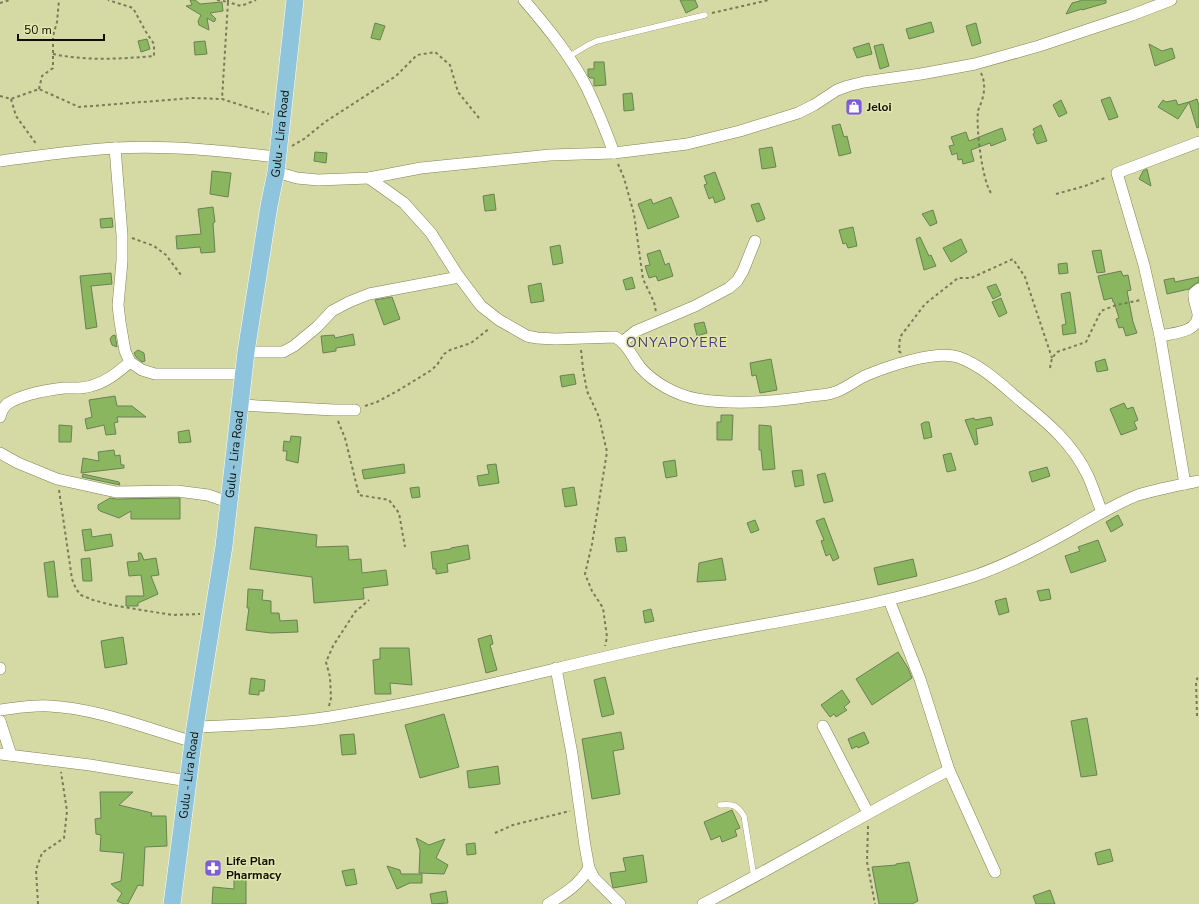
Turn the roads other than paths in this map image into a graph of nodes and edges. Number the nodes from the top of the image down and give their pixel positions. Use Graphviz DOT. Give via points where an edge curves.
graph roads {
  1 [pos="524,0"];
  2 [pos="1171,0"];
  3 [pos="295,1"];
  4 [pos="705,15"];
  5 [pos="568,57"];
  6 [pos="1199,142"];
  7 [pos="115,148"];
  8 [pos="614,153"];
  9 [pos="277,160"];
  10 [pos="0,161"];
  11 [pos="369,178"];
  12 [pos="756,241"];
  13 [pos="459,278"];
  14 [pos="1199,288"];
  15 [pos="1160,336"];
  16 [pos="622,342"];
  17 [pos="246,352"];
  18 [pos="130,362"];
  19 [pos="243,374"];
  20 [pos="240,405"];
  21 [pos="355,410"];
  22 [pos="0,417"];
  23 [pos="0,453"];
  24 [pos="1199,481"];
  25 [pos="1184,484"];
  26 [pos="228,502"];
  27 [pos="1102,512"];
  28 [pos="889,600"];
  29 [pos="556,668"];
  30 [pos="0,710"];
  31 [pos="0,721"];
  32 [pos="822,726"];
  33 [pos="194,735"];
  34 [pos="5,754"];
  35 [pos="949,770"];
  36 [pos="188,781"];
  37 [pos="720,805"];
  38 [pos="868,812"];
  39 [pos="589,868"];
  40 [pos="995,872"];
  41 [pos="754,877"];
  42 [pos="172,904"];
  43 [pos="548,904"];
  44 [pos="620,904"];
  45 [pos="703,904"];
  1 -- 5 [label="street"];
  2 -- 8 [label="street" via="1040,46 975,64 864,82 838,90 798,113 740,131 687,144"];
  3 -- 9 [label="main road, Gulu - Lira Road"];
  4 -- 5 [label="lane" via="597,41"];
  5 -- 8 [label="street" via="586,87"];
  6 -- 15 [label="street" via="1117,173 1144,265"];
  7 -- 9 [label="street" via="224,151"];
  7 -- 10 [label="street"];
  7 -- 18 [label="street" via="122,235 118,305 125,350"];
  8 -- 11 [label="street" via="550,155 429,167"];
  9 -- 11 [label="street" via="297,178"];
  9 -- 17 [label="main road, Gulu - Lira Road"];
  11 -- 13 [label="street" via="404,203 431,233"];
  12 -- 16 [label="street" via="737,281 729,288 659,323 636,331"];
  13 -- 16 [label="street" via="481,306 498,320 527,336 581,339 615,337"];
  13 -- 17 [label="street" via="369,294 332,312 294,346 283,352"];
  14 -- 15 [label="street" via="1194,293 1198,314 1196,323 1189,329"];
  15 -- 25 [label="street"];
  16 -- 27 [label="street" via="652,378 677,393 715,402 777,401 832,394 865,376 908,362 944,355 957,357 981,368 996,379 1062,437 1088,476"];
  17 -- 19 [label="main road, Gulu - Lira Road"];
  18 -- 19 [label="street" via="142,370 156,374"];
  18 -- 22 [label="street" via="107,380 90,387 62,388 22,398 7,405"];
  19 -- 20 [label="main road, Gulu - Lira Road"];
  20 -- 21 [label="street"];
  20 -- 26 [label="main road, Gulu - Lira Road"];
  23 -- 26 [label="street" via="57,479 116,492 178,491"];
  24 -- 25 [label="street"];
  25 -- 27 [label="street" via="1137,496"];
  26 -- 33 [label="main road, Gulu - Lira Road" via="224,546"];
  27 -- 28 [label="street" via="1008,563"];
  28 -- 29 [label="street" via="719,632"];
  28 -- 35 [label="street" via="920,679"];
  29 -- 33 [label="street" via="446,695 327,717"];
  29 -- 39 [label="street"];
  30 -- 33 [label="street" via="47,706 84,710"];
  31 -- 34 [label="street"];
  32 -- 38 [label="street"];
  33 -- 36 [label="main road, Gulu - Lira Road"];
  34 -- 36 [label="street"];
  35 -- 38 [label="street"];
  35 -- 40 [label="street"];
  36 -- 42 [label="main road, Gulu - Lira Road"];
  37 -- 41 [label="lane" via="731,804 739,808 744,816"];
  38 -- 41 [label="street"];
  39 -- 43 [label="street" via="574,886"];
  39 -- 44 [label="street" via="594,878"];
  41 -- 45 [label="street"];
}
